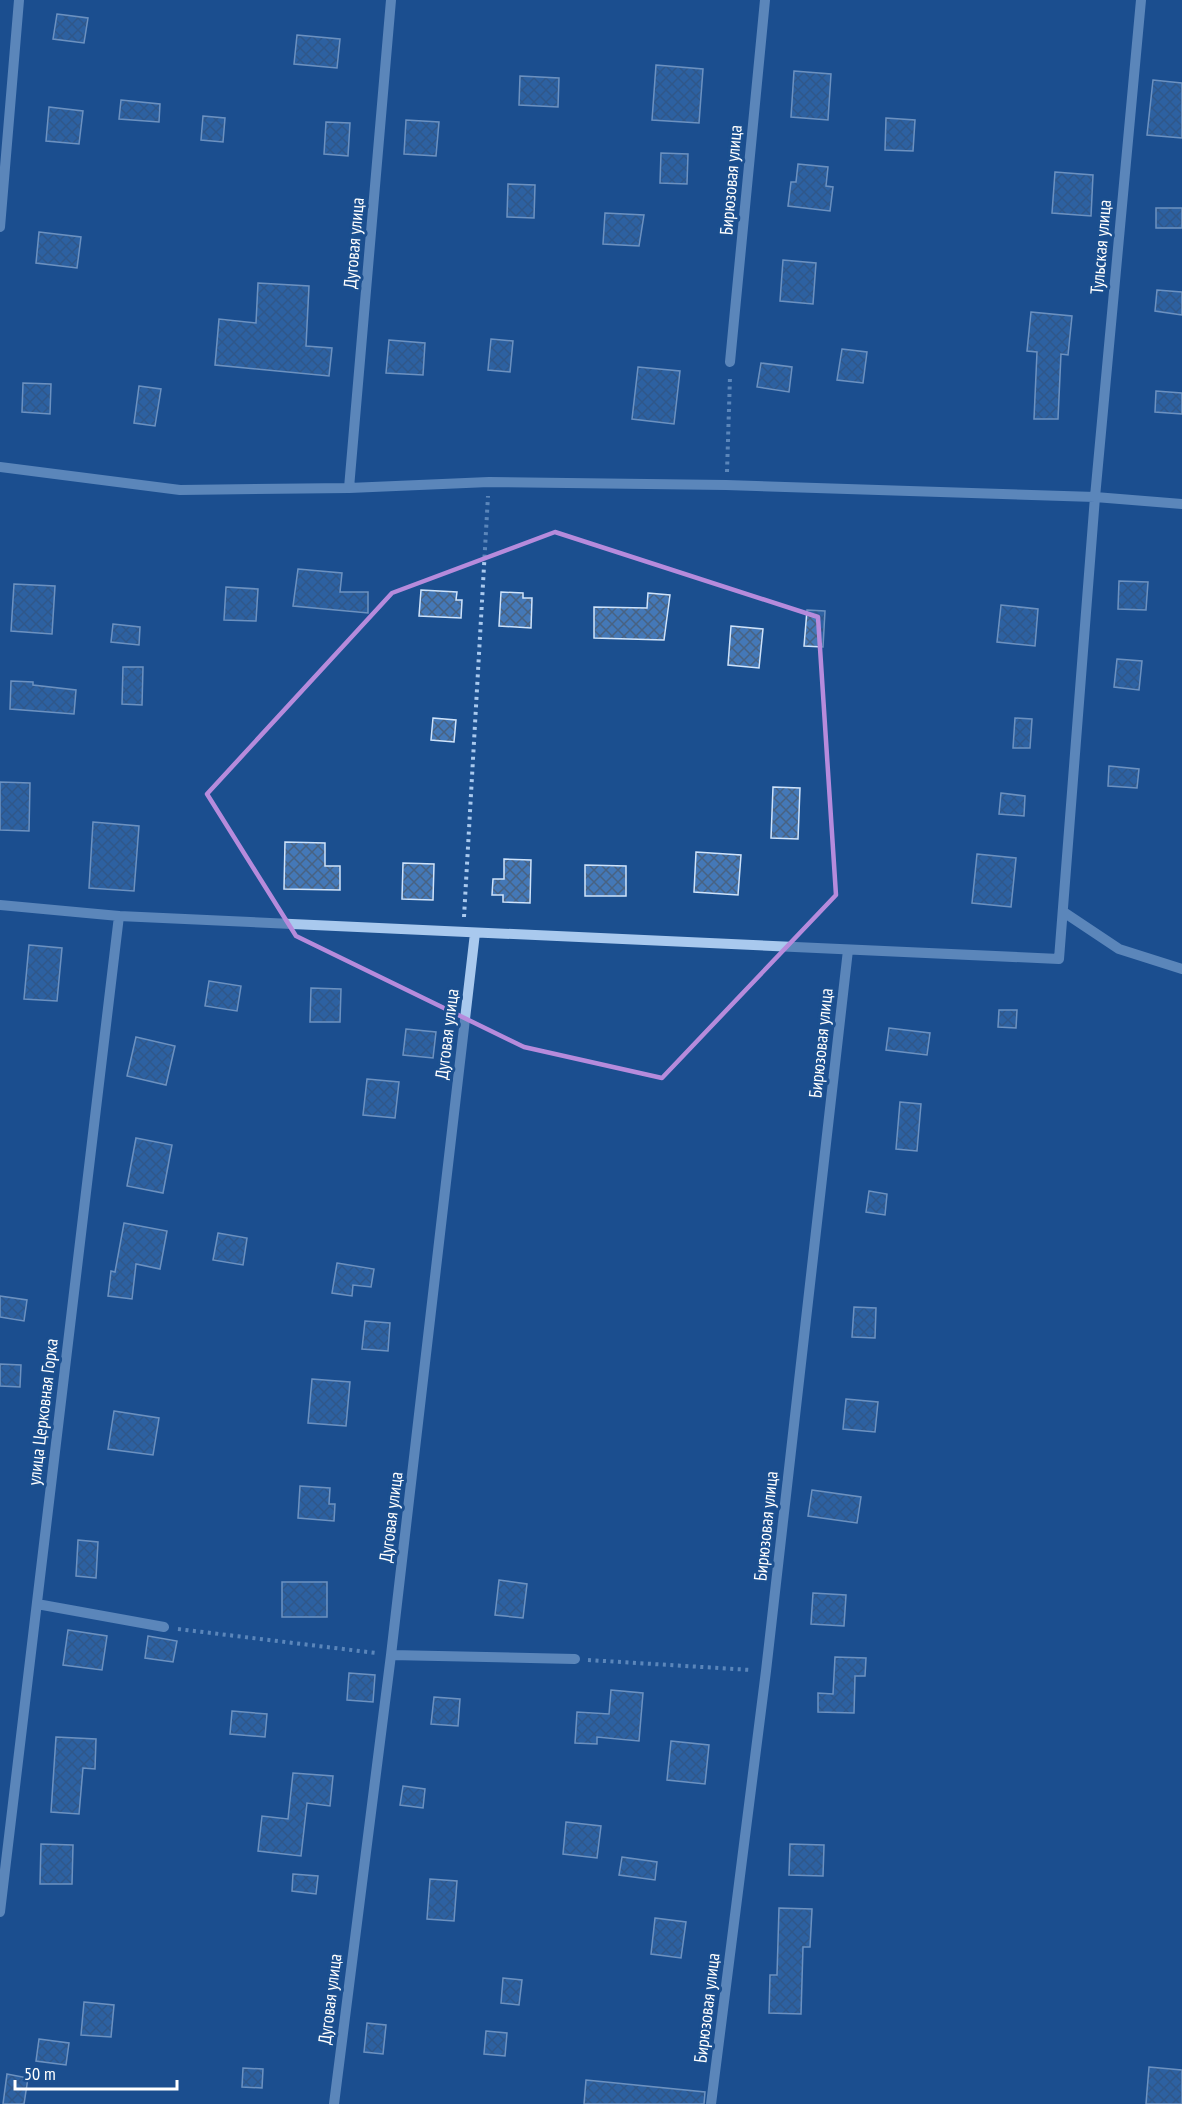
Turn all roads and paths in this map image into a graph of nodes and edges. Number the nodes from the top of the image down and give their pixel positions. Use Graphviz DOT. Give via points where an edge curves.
graph roads {
  1 [pos="19,0"];
  2 [pos="392,0"];
  3 [pos="765,0"];
  4 [pos="1141,0"];
  5 [pos="0,227"];
  6 [pos="730,362"];
  7 [pos="0,467"];
  8 [pos="489,482"];
  9 [pos="726,485"];
  10 [pos="349,488"];
  11 [pos="1095,496"];
  12 [pos="1182,504"];
  13 [pos="0,905"];
  14 [pos="1065,913"];
  15 [pos="119,916"];
  16 [pos="464,932"];
  17 [pos="476,933"];
  18 [pos="848,950"];
  19 [pos="1182,969"];
  20 [pos="37,1604"];
  21 [pos="164,1627"];
  22 [pos="391,1655"];
  23 [pos="575,1659"];
  24 [pos="766,1671"];
  25 [pos="0,1912"];
  26 [pos="333,2104"];
  27 [pos="711,2104"];
  1 -- 5 [label="street"];
  2 -- 10 [label="street, Дуговая улица"];
  3 -- 6 [label="street, Бирюзовая улица"];
  4 -- 11 [label="street, Тульская улица"];
  6 -- 9 [label="path"];
  7 -- 10 [label="street" via="180,490"];
  8 -- 9 [label="street"];
  8 -- 10 [label="street"];
  8 -- 16 [label="path"];
  9 -- 11 [label="street"];
  11 -- 12 [label="street"];
  11 -- 14 [label="street, Тульская улица"];
  13 -- 15 [label="street"];
  14 -- 18 [label="street, Тульская улица" via="1059,959"];
  14 -- 19 [label="street" via="1119,949"];
  15 -- 16 [label="street"];
  15 -- 20 [label="street, улица Церковная Горка"];
  16 -- 17 [label="street"];
  17 -- 18 [label="street"];
  17 -- 22 [label="street, Дуговая улица"];
  18 -- 24 [label="street, Бирюзовая улица"];
  20 -- 21 [label="street"];
  20 -- 25 [label="street, улица Церковная Горка"];
  21 -- 22 [label="path"];
  22 -- 23 [label="street"];
  22 -- 26 [label="street, Дуговая улица"];
  23 -- 24 [label="path"];
  24 -- 27 [label="street, Бирюзовая улица"];
}
